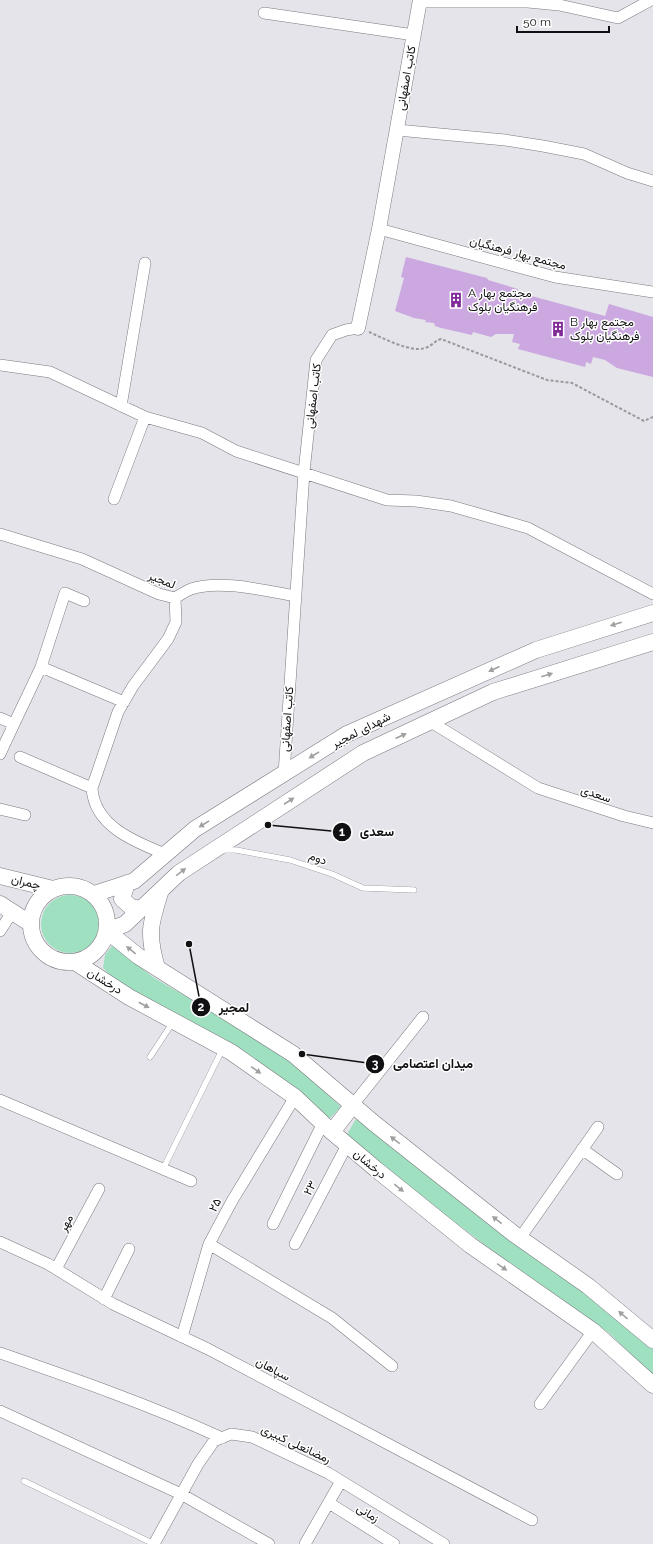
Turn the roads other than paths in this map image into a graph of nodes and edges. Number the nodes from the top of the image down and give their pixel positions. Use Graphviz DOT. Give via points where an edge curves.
graph roads {
  1 [pos="651,0"];
  2 [pos="420,1"];
  3 [pos="528,1"];
  4 [pos="264,13"];
  5 [pos="414,35"];
  6 [pos="397,130"];
  7 [pos="653,181"];
  8 [pos="379,229"];
  9 [pos="145,263"];
  10 [pos="653,292"];
  11 [pos="358,328"];
  12 [pos="0,365"];
  13 [pos="121,406"];
  14 [pos="145,417"];
  15 [pos="304,472"];
  16 [pos="114,499"];
  17 [pos="0,534"];
  18 [pos="653,594"];
  19 [pos="296,596"];
  20 [pos="175,598"];
  21 [pos="84,601"];
  22 [pos="653,613"];
  23 [pos="653,642"];
  24 [pos="40,667"];
  25 [pos="124,702"];
  26 [pos="0,718"];
  27 [pos="431,722"];
  28 [pos="14,724"];
  29 [pos="0,754"];
  30 [pos="20,758"];
  31 [pos="284,774"];
  32 [pos="92,788"];
  33 [pos="0,809"];
  34 [pos="24,815"];
  35 [pos="653,823"];
  36 [pos="213,851"];
  37 [pos="166,854"];
  38 [pos="0,876"];
  39 [pos="127,883"];
  40 [pos="53,889"];
  41 [pos="162,889"];
  42 [pos="414,890"];
  43 [pos="94,894"];
  44 [pos="6,908"];
  45 [pos="140,909"];
  46 [pos="31,924"];
  47 [pos="0,931"];
  48 [pos="107,931"];
  49 [pos="75,962"];
  50 [pos="157,968"];
  51 [pos="423,1017"];
  52 [pos="174,1021"];
  53 [pos="223,1048"];
  54 [pos="150,1057"];
  55 [pos="296,1097"];
  56 [pos="0,1100"];
  57 [pos="352,1106"];
  58 [pos="327,1127"];
  59 [pos="598,1127"];
  60 [pos="347,1145"];
  61 [pos="582,1149"];
  62 [pos="162,1170"];
  63 [pos="616,1174"];
  64 [pos="190,1182"];
  65 [pos="99,1189"];
  66 [pos="272,1224"];
  67 [pos="520,1238"];
  68 [pos="0,1242"];
  69 [pos="209,1244"];
  70 [pos="295,1244"];
  71 [pos="129,1249"];
  72 [pos="56,1269"];
  73 [pos="104,1299"];
  74 [pos="593,1331"];
  75 [pos="182,1337"];
  76 [pos="653,1340"];
  77 [pos="0,1353"];
  78 [pos="392,1366"];
  79 [pos="653,1385"];
  80 [pos="540,1404"];
  81 [pos="0,1412"];
  82 [pos="222,1438"];
  83 [pos="24,1481"];
  84 [pos="341,1482"];
  85 [pos="181,1494"];
  86 [pos="329,1503"];
  87 [pos="532,1520"];
  88 [pos="154,1544"];
  89 [pos="269,1544"];
  90 [pos="305,1544"];
  91 [pos="394,1544"];
  92 [pos="444,1544"];
  1 -- 3 [label="street" via="618,18"];
  2 -- 3 [label="street"];
  2 -- 5 [label="street, کاتب اصفهانی"];
  4 -- 5 [label="street"];
  5 -- 6 [label="street, کاتب اصفهانی"];
  6 -- 7 [label="street" via="505,140 584,154 627,173"];
  6 -- 8 [label="street, کاتب اصفهانی"];
  8 -- 10 [label="street, مجتمع بهار فرهنگیان" via="555,277"];
  8 -- 11 [label="street, کاتب اصفهانی"];
  9 -- 13 [label="street"];
  11 -- 15 [label="street, کاتب اصفهانی" via="332,335 316,360"];
  12 -- 13 [label="street" via="50,372"];
  13 -- 14 [label="street"];
  14 -- 15 [label="street" via="202,433 236,451"];
  14 -- 16 [label="street"];
  15 -- 18 [label="street" via="387,500 450,506 528,528"];
  15 -- 19 [label="street, کاتب اصفهانی"];
  17 -- 20 [label="street, لمجیر" via="82,559 159,594"];
  19 -- 20 [label="street" via="212,585 191,589"];
  19 -- 31 [label="street, کاتب اصفهانی"];
  20 -- 25 [label="street, لمجیر" via="176,622 168,639"];
  21 -- 24 [label="street" via="65,593"];
  22 -- 31 [label="main road, شهدای لمجیر, one-way" via="536,650 347,734"];
  27 -- 23 [label="main road, شهدای لمجیر, one-way" via="494,692"];
  24 -- 25 [label="street"];
  24 -- 28 [label="street"];
  25 -- 32 [label="street, لمجیر" via="118,712"];
  26 -- 28 [label="street"];
  27 -- 35 [label="street, سعدی" via="538,788"];
  36 -- 27 [label="main road, شهدای لمجیر, one-way" via="364,753"];
  28 -- 29 [label="street"];
  30 -- 32 [label="street"];
  31 -- 37 [label="main road, شهدای لمجیر, one-way" via="195,829"];
  32 -- 37 [label="street" via="93,799 100,814 111,825 122,834"];
  33 -- 34 [label="street"];
  41 -- 36 [label="main road, شهدای لمجیر, one-way" via="179,873"];
  36 -- 42 [label="lane, دوم" via="236,850 290,860 363,888"];
  37 -- 39 [label="main road, شهدای لمجیر" via="134,881"];
  38 -- 40 [label="main road, چمران"];
  39 -- 43 [label="main road, شهدای لمجیر"];
  39 -- 45 [label="main road" via="122,899 131,907"];
  40 -- 43 [label="main road" via="74,886"];
  40 -- 46 [label="main road" via="43,895 37,903"];
  41 -- 45 [label="main road, شهدای لمجیر"];
  41 -- 50 [label="main road" via="151,924 151,946"];
  43 -- 48 [label="main road" via="106,911"];
  44 -- 46 [label="main road"];
  44 -- 47 [label="street"];
  45 -- 48 [label="main road, شهدای لمجیر" via="125,924"];
  46 -- 49 [label="main road" via="33,937 50,957 62,962"];
  48 -- 49 [label="main road" via="103,943 96,952 86,959"];
  50 -- 48 [label="main road, one-way"];
  49 -- 52 [label="main road, درخشان, one-way" via="129,997"];
  50 -- 57 [label="main road" via="293,1054"];
  51 -- 57 [label="street"];
  52 -- 53 [label="main road, درخشان"];
  52 -- 54 [label="lane"];
  53 -- 55 [label="main road, درخشان, one-way"];
  53 -- 62 [label="lane"];
  55 -- 58 [label="main road, درخشان"];
  55 -- 69 [label="street, ۲۵" via="232,1201"];
  56 -- 62 [label="street"];
  57 -- 58 [label="main road"];
  67 -- 57 [label="main road, one-way"];
  58 -- 60 [label="main road, درخشان"];
  58 -- 66 [label="street"];
  59 -- 61 [label="street"];
  60 -- 70 [label="street, ۲۳"];
  60 -- 74 [label="main road, درخشان, one-way" via="470,1245"];
  61 -- 63 [label="street"];
  61 -- 67 [label="street"];
  62 -- 64 [label="street"];
  65 -- 72 [label="street, مهر"];
  76 -- 67 [label="main road, one-way" via="588,1286"];
  68 -- 72 [label="street, سپاهان"];
  69 -- 75 [label="street, ۲۵"];
  69 -- 78 [label="street" via="332,1318"];
  71 -- 73 [label="street"];
  72 -- 73 [label="street, سپاهان"];
  73 -- 75 [label="street, سپاهان"];
  74 -- 79 [label="main road, درخشان"];
  74 -- 80 [label="street"];
  75 -- 87 [label="street, سپاهان"];
  77 -- 82 [label="street" via="100,1387"];
  81 -- 85 [label="street"];
  82 -- 84 [label="street, رمضانعلی کبیری" via="231,1434 252,1437 328,1473"];
  82 -- 85 [label="street" via="214,1441"];
  83 -- 88 [label="lane"];
  84 -- 86 [label="street"];
  84 -- 92 [label="street, رمضانعلی کبیری"];
  85 -- 88 [label="street"];
  85 -- 89 [label="street"];
  86 -- 90 [label="street"];
  86 -- 91 [label="street, زمانی"];
}
